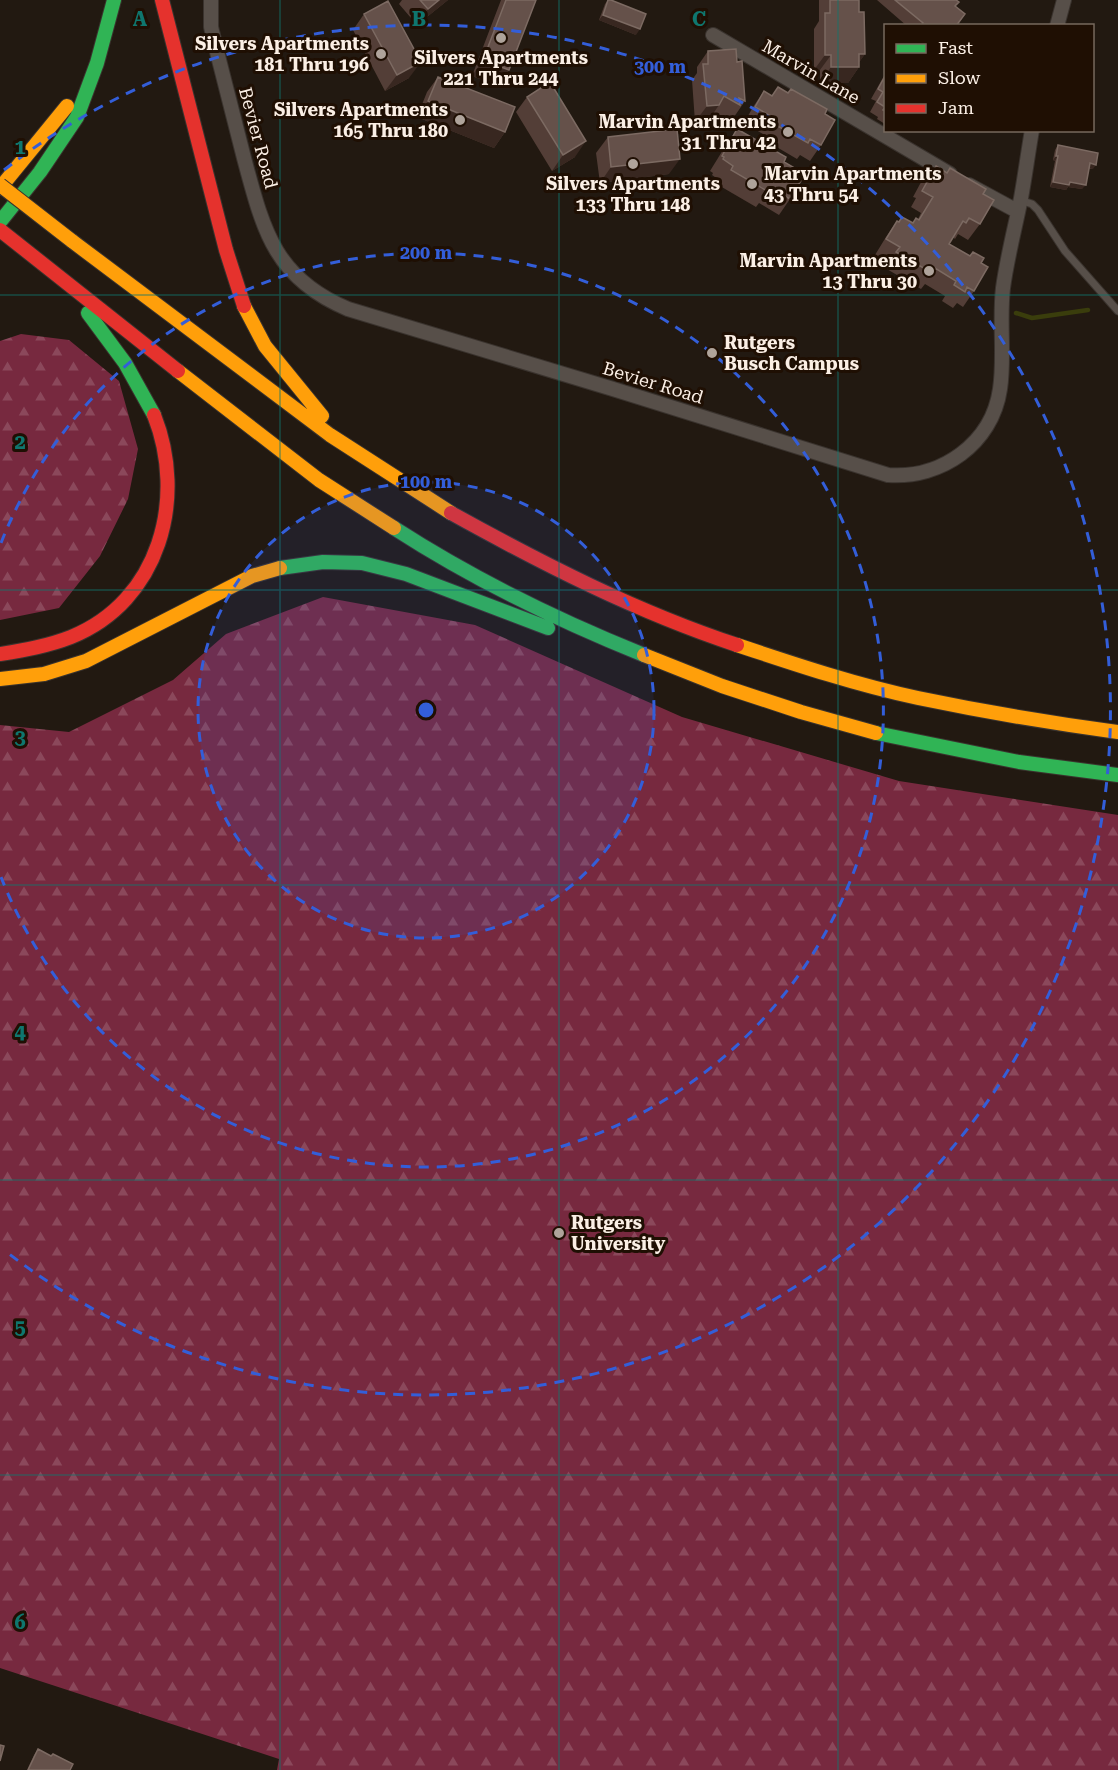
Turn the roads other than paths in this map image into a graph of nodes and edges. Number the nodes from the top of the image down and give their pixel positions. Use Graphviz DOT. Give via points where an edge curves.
graph roads {
  1 [pos="114,0"];
  2 [pos="162,0"];
  3 [pos="211,0"];
  4 [pos="1064,0"];
  5 [pos="1058,24"];
  6 [pos="713,35"];
  7 [pos="90,81"];
  8 [pos="1032,132"];
  9 [pos="0,186"];
  10 [pos="1019,206"];
  11 [pos="0,222"];
  12 [pos="0,230"];
  13 [pos="57,276"];
  14 [pos="1118,311"];
  15 [pos="354,453"];
  16 [pos="577,628"];
  17 [pos="0,654"];
  18 [pos="0,679"];
  19 [pos="1118,732"];
  20 [pos="1118,775"];
  1 -- 7 [label="highway"];
  2 -- 15 [label="highway" via="246,313 265,346"];
  3 -- 10 [label="street, Bevier Road" via="211,27 263,224 279,256 311,290 348,309 879,474 907,475 944,465 965,452 989,423 1000,390 1003,287"];
  4 -- 5 [label="street"];
  6 -- 10 [label="street, Marvin Lane" via="953,177"];
  7 -- 9 [label="highway"];
  7 -- 11 [label="highway" via="78,117"];
  8 -- 10 [label="street, Bevier Road"];
  9 -- 15 [label="highway, bridge"];
  10 -- 14 [label="lane" via="1032,204 1038,210 1065,251"];
  12 -- 13 [label="highway"];
  13 -- 16 [label="highway" via="319,480 436,555"];
  13 -- 17 [label="highway" via="118,351 147,402 166,456 167,507 149,566 124,603 93,627 65,641 39,650"];
  15 -- 19 [label="highway" via="522,552 669,620 747,650 954,707"];
  16 -- 18 [label="highway" via="546,628 390,569 362,563 323,562 252,576 62,670"];
  16 -- 20 [label="highway" via="722,686 847,724 963,752"];
}
